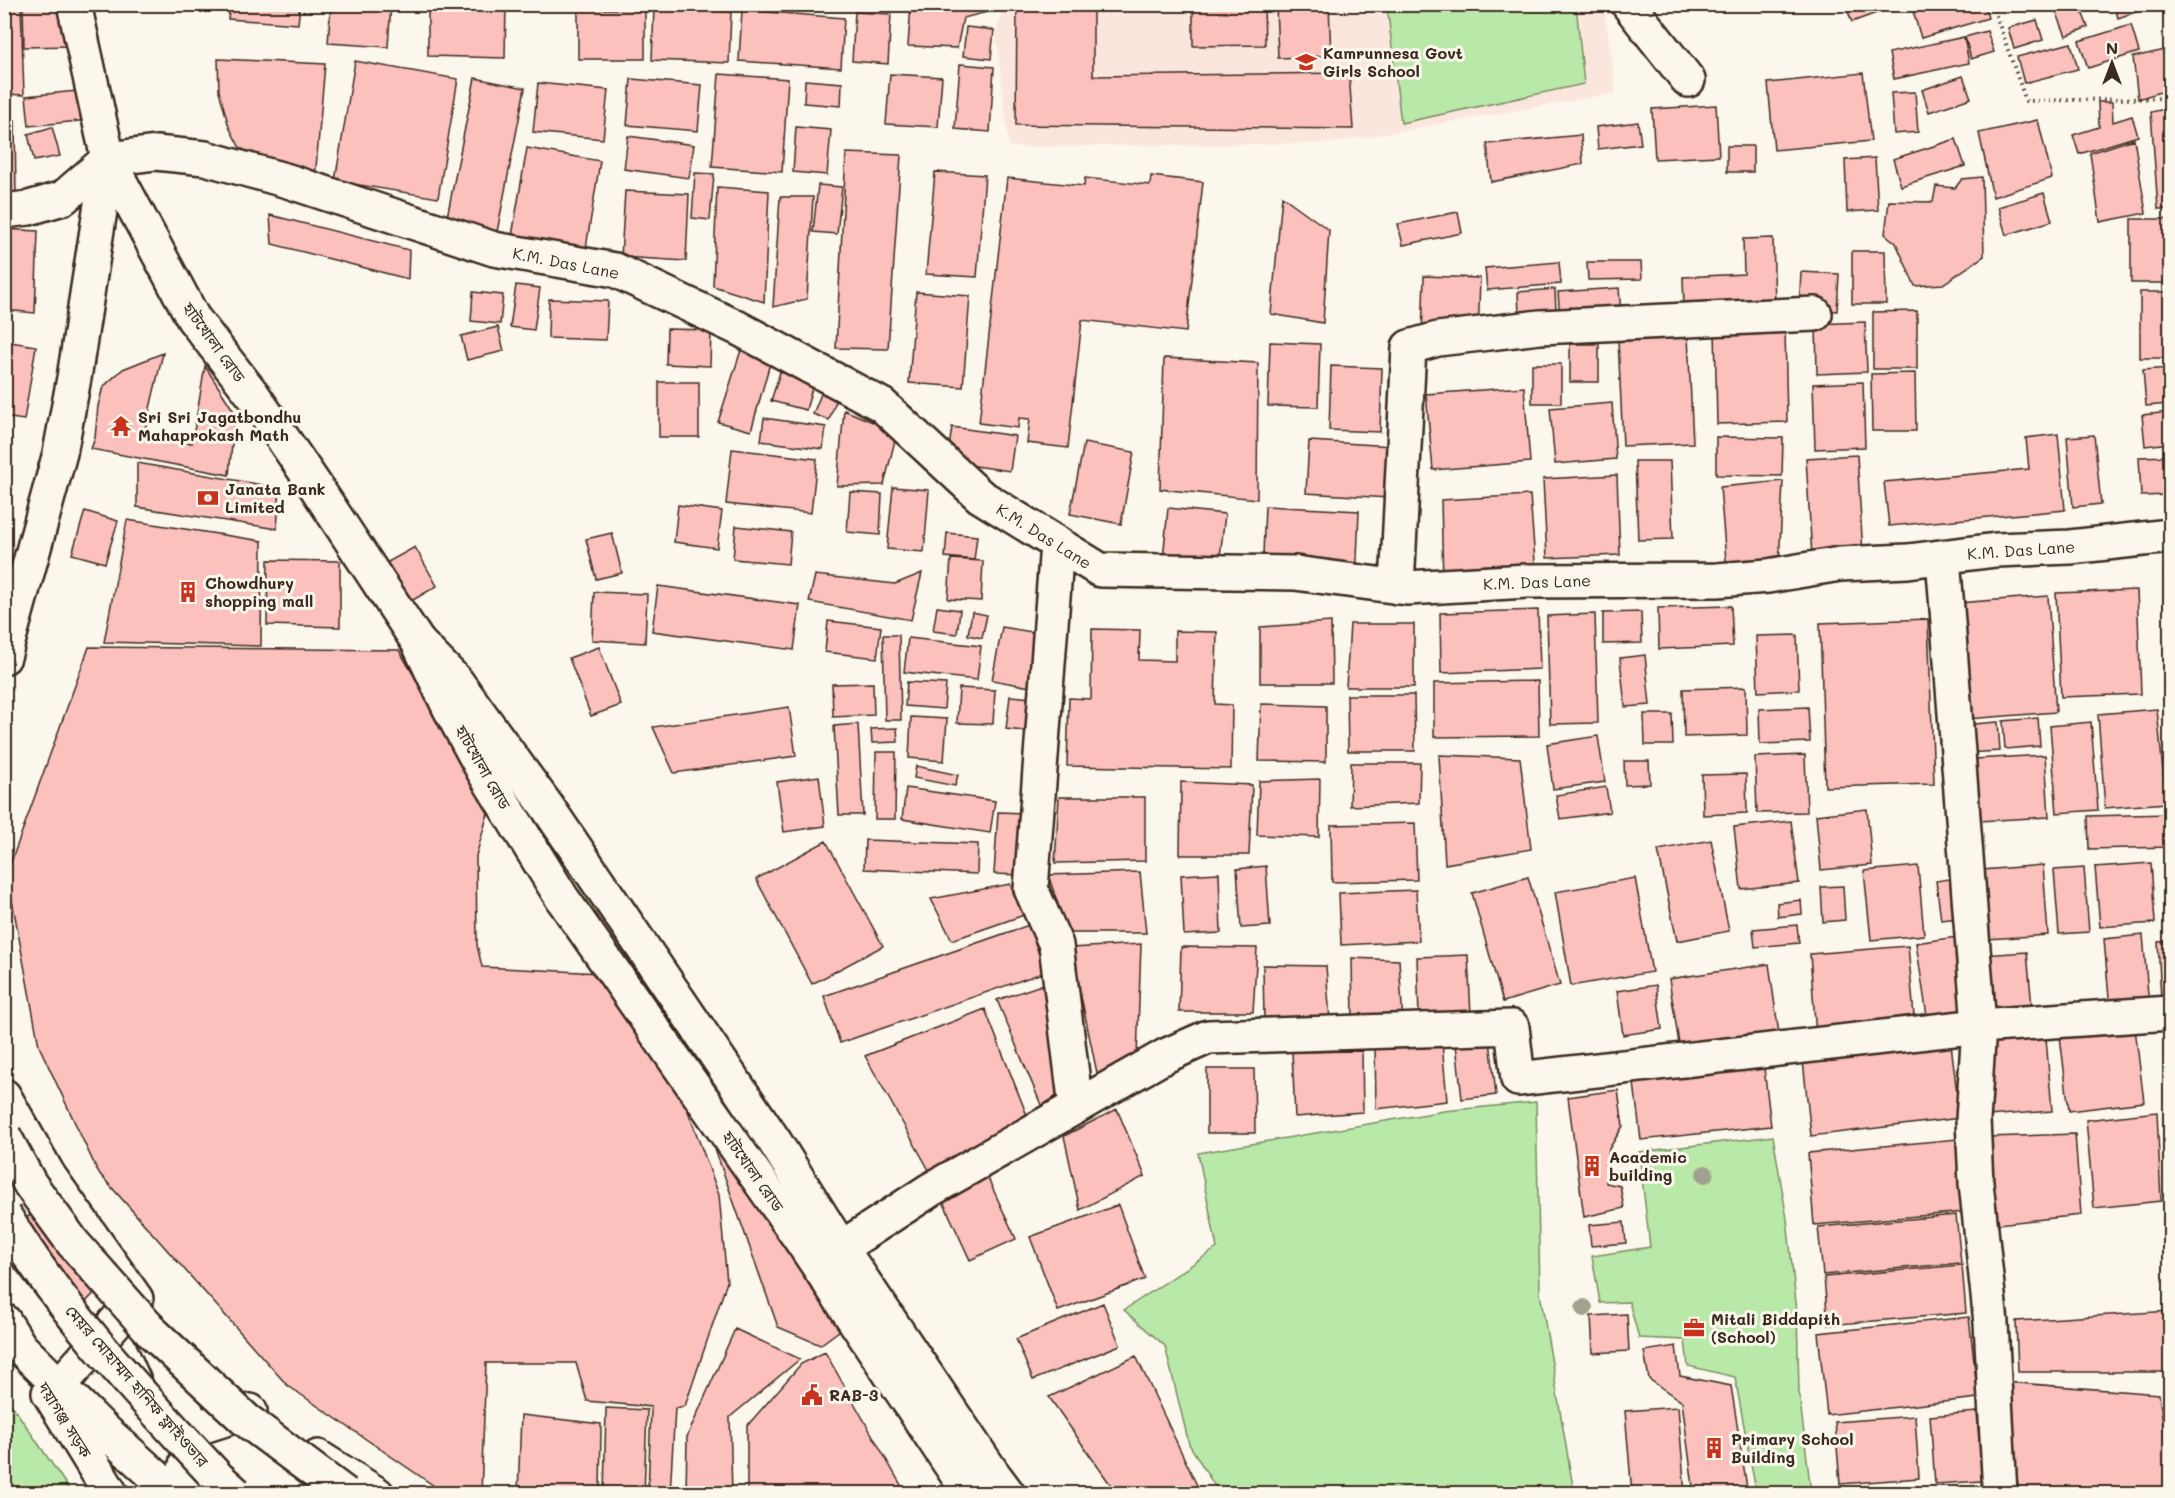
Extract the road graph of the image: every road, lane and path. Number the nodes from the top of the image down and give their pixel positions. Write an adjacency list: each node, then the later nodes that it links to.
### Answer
1 (74, 4): 6 (main road, হাটখোলা রোড)
2 (1628, 4): 4 (main road)
3 (1992, 4): 5 (path)
4 (1688, 80)
5 (2170, 98)
6 (108, 159): 7 (main road); 10 (main road, K.M. Das Lane); 13 (main road, হাটখোলা রোড); 14 (main road)
7 (4, 211)
8 (1815, 314): 12 (main road)
9 (2170, 536): 11 (main road, K.M. Das Lane)
10 (1057, 544): 12 (main road, K.M. Das Lane); 18 (main road)
11 (1943, 557): 12 (main road, K.M. Das Lane); 16 (main road)
12 (1397, 587)
13 (418, 642): 21 (main road); 33 (main road, হাটখোলা রোড)
14 (4, 657)
15 (2170, 1013): 16 (main road)
16 (1979, 1026): 18 (main road); 35 (main road)
17 (4, 1096): 22 (main road)
18 (1076, 1107): 21 (main road)
19 (4, 1136): 31 (main road, bridge)
20 (4, 1215): 30 (main road, মেয়র মোহাম্মদ হানিফ ফ্লাইওভার, bridge)
21 (841, 1248): 34 (main road)
22 (136, 1299): 24 (main road); 25 (main road); 26 (main road)
23 (12, 1334): 24 (main road); 27 (main road, দয়াগঞ্জ সড়ক)
24 (59, 1386): 28 (main road)
25 (250, 1412): 26 (main road); 32 (main road)
26 (194, 1429): 29 (main road)
27 (111, 1494)
28 (175, 1494)
29 (192, 1494)
30 (236, 1494)
31 (345, 1494)
32 (377, 1494)
33 (970, 1494)
34 (1008, 1494)
35 (2000, 1494)

